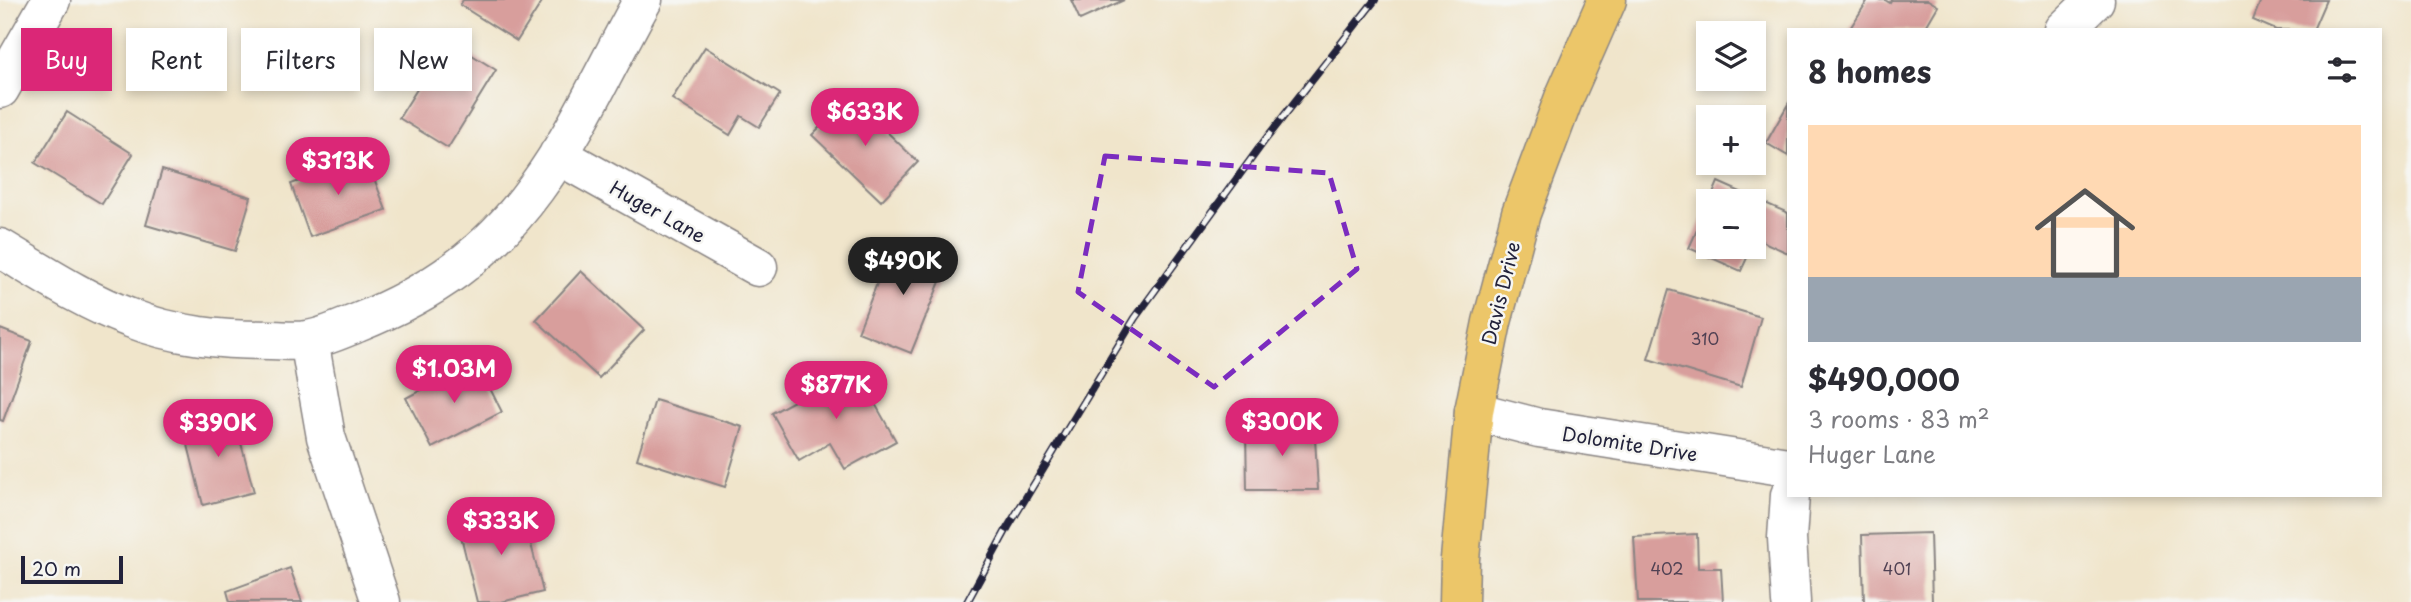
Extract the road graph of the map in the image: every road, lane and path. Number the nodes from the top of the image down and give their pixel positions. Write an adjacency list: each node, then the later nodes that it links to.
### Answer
1 (51, 0): 6 (street)
2 (643, 0): 7 (street)
3 (1607, 0): 11 (main road, Davis Drive)
4 (2095, 0): 5 (street)
5 (2066, 28)
6 (0, 89)
7 (558, 155): 9 (street, Huger Lane); 10 (street)
8 (0, 248): 10 (street)
9 (758, 267)
10 (309, 340): 14 (street)
11 (1474, 411): 12 (street, Dolomite Drive); 15 (main road, Davis Drive)
12 (1787, 467)
13 (1790, 497): 16 (street)
14 (381, 602)
15 (1458, 602)
16 (1791, 602)

